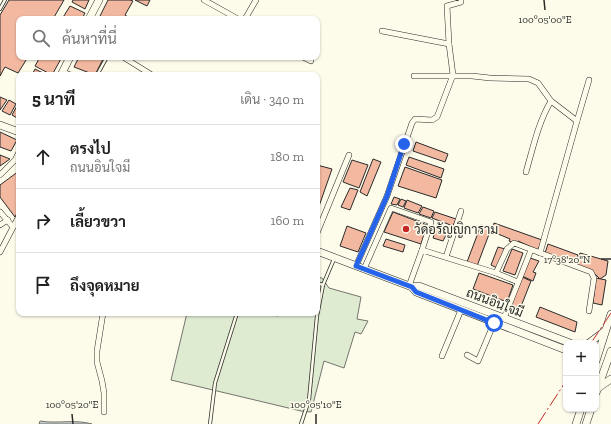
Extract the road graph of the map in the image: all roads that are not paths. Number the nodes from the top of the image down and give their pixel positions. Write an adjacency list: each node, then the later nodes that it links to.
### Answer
1 (5, 0): 6 (lane)
2 (99, 0): 7 (main road)
3 (204, 0): 8 (street)
4 (256, 0): 9 (street)
5 (461, 0): 11 (street)
6 (0, 9)
7 (91, 16)
8 (233, 16)
9 (247, 16)
10 (382, 31): 11 (street)
11 (449, 44): 20 (street)
12 (68, 60): 17 (main road)
13 (104, 60): 18 (lane)
14 (127, 60): 19 (street)
15 (308, 60): 16 (street)
16 (311, 62)
17 (62, 72)
18 (98, 72)
19 (147, 72)
20 (453, 75): 21 (street); 23 (street); 45 (street)
21 (414, 76)
22 (589, 80): 24 (street)
23 (551, 101): 24 (street); 29 (street)
24 (576, 121): 42 (street)
25 (0, 125): 26 (main road)
26 (16, 131)
27 (349, 155): 36 (street)
28 (16, 157): 30 (street)
29 (526, 172)
30 (0, 175)
31 (461, 211): 44 (street)
32 (0, 212): 33 (street)
33 (8, 220): 35 (street); 37 (street)
34 (16, 222): 37 (street)
35 (0, 225)
36 (320, 226)
37 (13, 227): 40 (street)
38 (422, 250): 44 (street); 46 (street); 51 (street)
39 (531, 250): 42 (street); 47 (street); 48 (street)
40 (0, 252)
41 (320, 252): 43 (main road, ถนนอินใจมี)
42 (540, 253): 54 (street)
43 (334, 257): 45 (main road, ถนนอินใจมี); 50 (lane)
44 (446, 257): 47 (street)
45 (356, 266): 46 (main road, ถนนอินใจมี)
46 (364, 269): 51 (main road, ถนนอินใจมี)
47 (496, 273): 48 (street)
48 (518, 282): 59 (street)
49 (320, 284): 50 (lane)
50 (323, 285): 52 (lane)
51 (411, 286): 53 (main road, ถนนอินใจมี); 59 (main road, ถนนอินใจมี)
52 (320, 300)
53 (461, 310): 60 (main road, ถนนอินใจมี); 67 (street)
54 (589, 311)
55 (611, 314): 61 (main road)
56 (103, 316): 73 (street)
57 (236, 316): 76 (lane)
58 (317, 316): 77 (lane)
59 (504, 318): 62 (main road, ถนนอินใจมี)
60 (494, 323): 64 (main road, ถนนอินใจมี); 66 (street)
61 (606, 330): 63 (main road); 65 (main road)
62 (563, 340)
63 (593, 340)
64 (563, 349)
65 (599, 351)
66 (467, 355)
67 (442, 356)
68 (599, 357): 69 (main road)
69 (610, 360): 71 (main road)
70 (611, 379): 72 (main road)
71 (599, 386)
72 (599, 389)
73 (104, 412)
74 (580, 412): 78 (main road)
75 (590, 412): 79 (main road)
76 (210, 424)
77 (301, 424)
78 (576, 424)
79 (586, 424)

